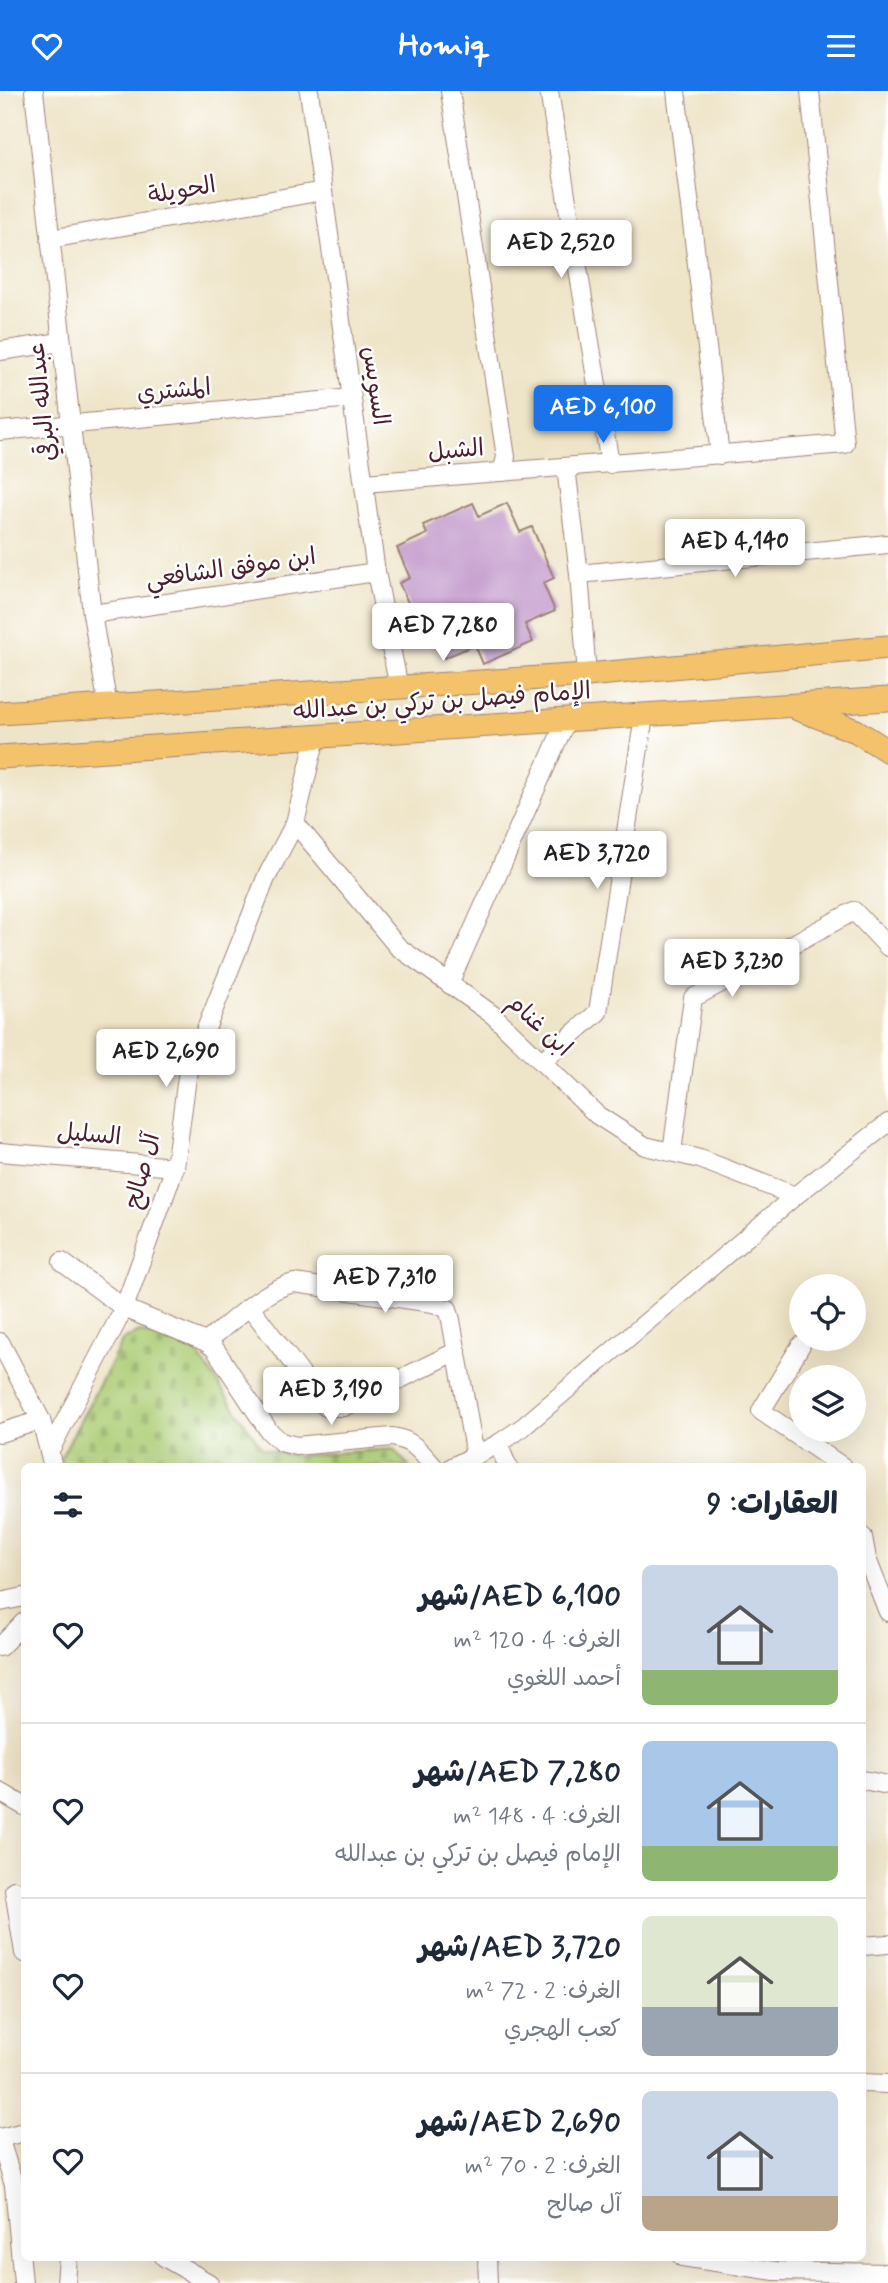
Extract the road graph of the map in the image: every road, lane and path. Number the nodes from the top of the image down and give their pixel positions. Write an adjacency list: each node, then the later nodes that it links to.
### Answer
1 (34, 91): 8 (street, عبدالله البرقي)
2 (309, 91): 7 (street, السويس)
3 (450, 91): 17 (street)
4 (550, 91): 15 (street)
5 (676, 91): 14 (street)
6 (810, 91): 14 (street, الشبل)
7 (323, 191): 8 (street, الحويلة); 11 (street, السويس)
8 (50, 239): 9 (street, عبدالله البرقي)
9 (61, 342): 10 (street); 12 (street, عبدالله البرقي)
10 (0, 351)
11 (352, 398): 12 (street, المشتري); 18 (street, السويس)
12 (71, 425): 13 (street, المشتري); 22 (street, عبدالله البرقي)
13 (0, 431)
14 (720, 455): 15 (street, الشبل)
15 (610, 464): 16 (street, الشبل)
16 (566, 467): 17 (street, الشبل); 21 (street)
17 (502, 472): 18 (street, الشبل)
18 (364, 484): 20 (street, السويس)
19 (888, 544): 21 (street)
20 (376, 572): 22 (street, ابن موفق الشافعي); 25 (street, السويس)
21 (579, 574): 24 (street)
22 (92, 614): 28 (street, عبدالله البرقي)
23 (888, 647): 24 (main road, الإمام فيصل بن تركي بن عبدالله)
24 (587, 675): 25 (main road, الإمام فيصل بن تركي بن عبدالله)
25 (399, 688): 28 (main road, الإمام فيصل بن تركي بن عبدالله)
26 (888, 699): 27 (main road, الإمام فيصل بن تركي بن عبدالله)
27 (792, 706): 30 (main road, الإمام فيصل بن تركي بن عبدالله); 33 (main road)
28 (108, 707): 29 (main road, الإمام فيصل بن تركي بن عبدالله)
29 (0, 713)
30 (644, 716): 31 (main road, الإمام فيصل بن تركي بن عبدالله); 38 (street)
31 (566, 721): 32 (main road, الإمام فيصل بن تركي بن عبدالله); 37 (street)
32 (316, 737): 34 (main road, الإمام فيصل بن تركي بن عبدالله); 35 (street, آل صالح)
33 (888, 751)
34 (0, 757)
35 (295, 823): 37 (street, ابن غنام); 42 (street, آل صالح)
36 (888, 947): 41 (street)
37 (449, 984): 38 (street, ابن غنام)
38 (541, 1062): 41 (street, ابن غنام)
39 (888, 1123): 43 (street)
40 (0, 1152): 42 (street, السليل)
41 (672, 1152): 43 (street, ابن غنام)
42 (175, 1167): 45 (street, آل صالح)
43 (795, 1196): 53 (street)
44 (62, 1262): 45 (street)
45 (124, 1308): 48 (street); 55 (street, آل صالح)
46 (251, 1308): 48 (street); 49 (street); 49 (street)
47 (0, 1342): 51 (street)
48 (206, 1342): 56 (street)
49 (457, 1351): 54 (street)
50 (797, 1351): 59 (street)
51 (41, 1420): 52 (street); 55 (street)
52 (0, 1433)
53 (498, 1444): 54 (street); 58 (street)
54 (475, 1455): 57 (street)
55 (51, 1459)
56 (431, 1463)
57 (460, 1463)
58 (506, 1463)
59 (837, 1463)
60 (866, 1554): 61 (street)
61 (871, 1595): 64 (street)
62 (21, 1598): 63 (street)
63 (0, 1602)
64 (888, 1612)
65 (21, 1625): 66 (street)
66 (0, 1647)
67 (866, 1781): 68 (street)
68 (888, 1785)
69 (0, 1792): 70 (street)
70 (21, 1804)
71 (21, 1893): 72 (street)
72 (21, 1933)
73 (888, 1944): 74 (street)
74 (866, 1946)
75 (866, 2083): 76 (street)
76 (888, 2084)
77 (21, 2132): 78 (street)
78 (0, 2139): 79 (street)
79 (21, 2258)
80 (21, 2261): 88 (street)
81 (68, 2261): 89 (street)
82 (487, 2261): 87 (street)
83 (702, 2261): 86 (street)
84 (173, 2269): 90 (street)
85 (888, 2273): 86 (street)
86 (781, 2277)
87 (490, 2282)
88 (23, 2283)
89 (66, 2283)
90 (209, 2283)

